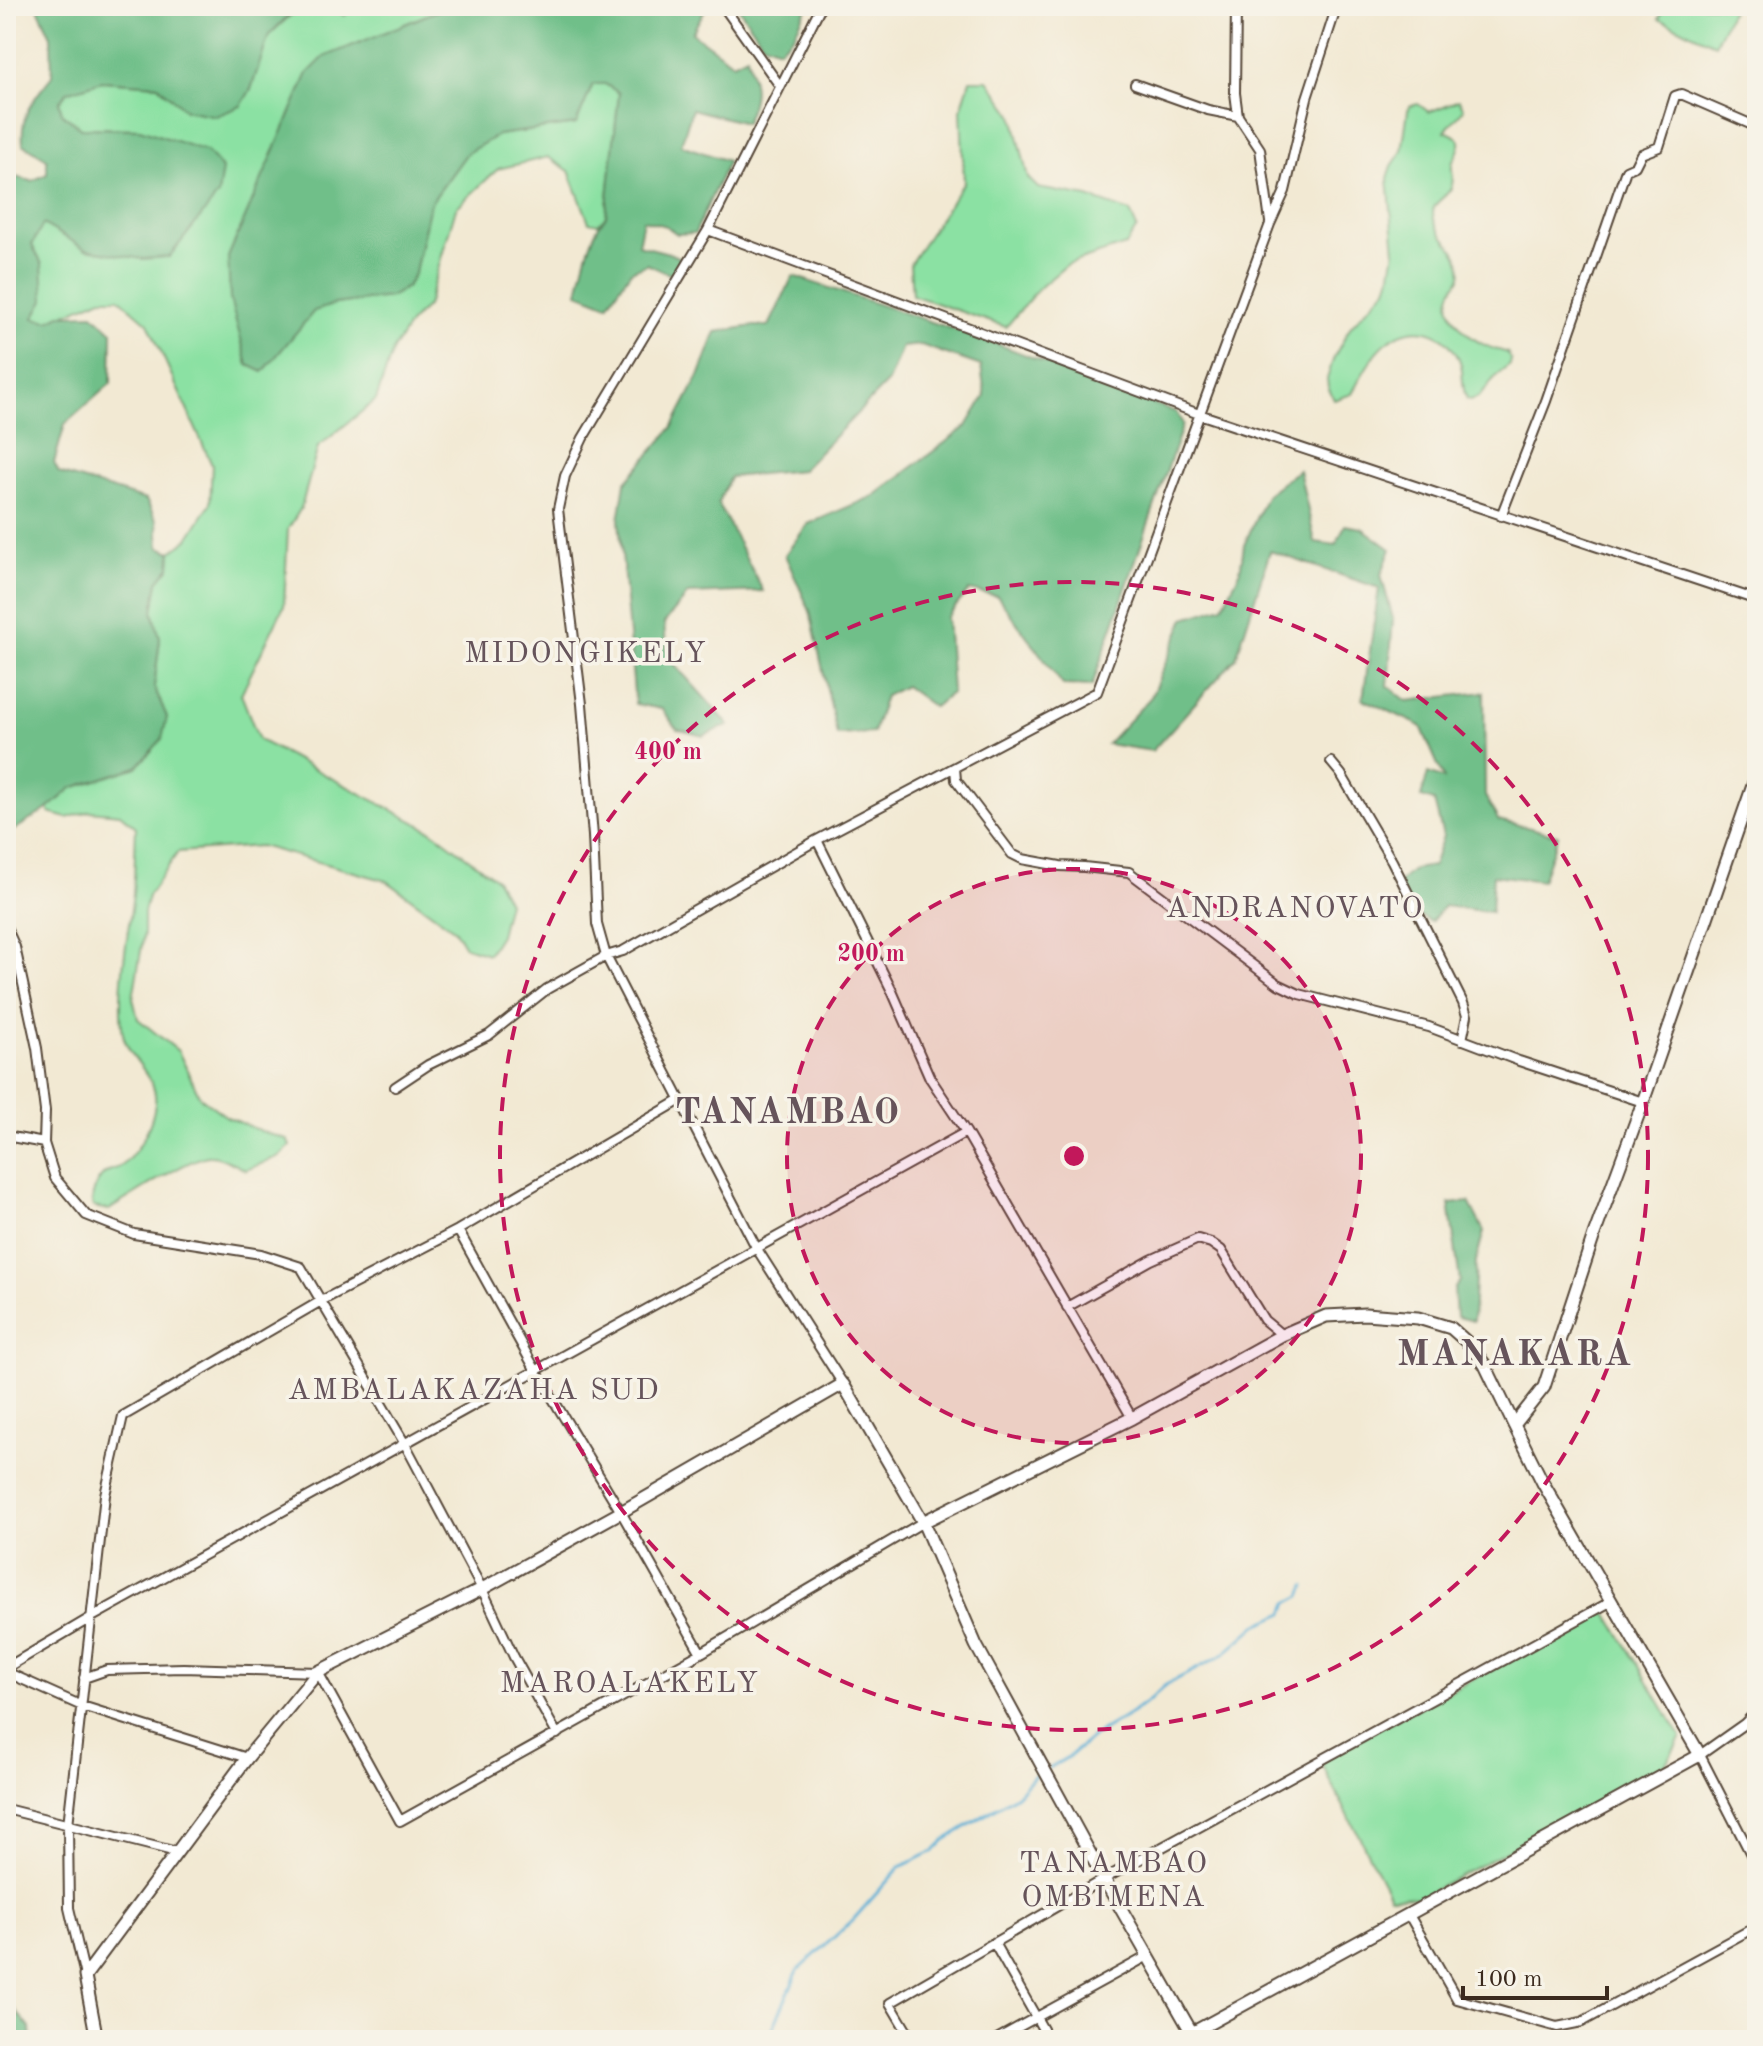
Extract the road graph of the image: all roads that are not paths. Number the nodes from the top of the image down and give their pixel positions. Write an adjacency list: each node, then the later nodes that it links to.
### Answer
1 (723, 6): 6 (street)
2 (821, 6): 6 (street)
3 (1236, 6): 7 (street)
4 (1337, 6): 9 (street)
5 (1135, 84): 7 (street)
6 (780, 86): 10 (street)
7 (1238, 116): 9 (street)
8 (1757, 127): 12 (street)
9 (1270, 224): 11 (street)
10 (708, 230): 11 (street); 19 (street)
11 (1199, 414): 12 (street); 15 (street)
12 (1501, 516): 13 (street)
13 (1757, 600)
14 (1331, 762): 20 (street)
15 (955, 768): 17 (street); 20 (street)
16 (1757, 774): 23 (street)
17 (817, 840): 19 (street); 24 (street)
18 (6, 927): 26 (street)
19 (606, 956): 21 (street); 22 (street)
20 (1462, 1040): 23 (street)
21 (395, 1087)
22 (679, 1101): 27 (street); 28 (street)
23 (1643, 1102): 35 (street)
24 (966, 1132): 28 (street); 30 (street)
25 (6, 1136): 26 (street)
26 (44, 1143): 29 (street)
27 (458, 1230): 29 (street); 32 (street)
28 (757, 1249): 32 (street); 33 (street)
29 (321, 1301): 36 (street); 41 (street)
30 (1067, 1307): 31 (street); 34 (street)
31 (1282, 1335): 34 (street); 35 (street)
32 (535, 1369): 36 (street); 37 (street)
33 (843, 1384): 37 (street); 38 (street)
34 (1132, 1418): 38 (street)
35 (1514, 1425): 40 (street)
36 (405, 1444): 39 (street); 41 (street)
37 (621, 1512): 39 (street); 42 (street)
38 (923, 1522): 42 (street); 55 (street)
39 (482, 1589): 44 (street); 48 (street)
40 (1612, 1601): 49 (street); 55 (street)
41 (92, 1617): 43 (street); 45 (street)
42 (701, 1653): 48 (street)
43 (6, 1670): 46 (street)
44 (318, 1672): 45 (street); 48 (street); 50 (street)
45 (84, 1678): 46 (street)
46 (82, 1706): 50 (street); 52 (street)
47 (1757, 1711): 49 (street)
48 (557, 1734)
49 (1700, 1755): 54 (street); 56 (street)
50 (247, 1758): 53 (street)
51 (6, 1809): 52 (street)
52 (68, 1825): 53 (street); 60 (street)
53 (177, 1852): 60 (street)
54 (1757, 1866)
55 (1104, 1879): 58 (street); 59 (street)
56 (1409, 1915): 57 (street); 62 (street)
57 (1757, 1926)
58 (994, 1943): 61 (street); 64 (street)
59 (1148, 1956): 61 (street); 62 (street)
60 (85, 1976): 63 (street)
61 (1036, 2017): 65 (street); 66 (street)
62 (1192, 2033): 67 (street)
63 (97, 2040)
64 (912, 2040)
65 (995, 2040)
66 (1049, 2040)
67 (1179, 2040)

